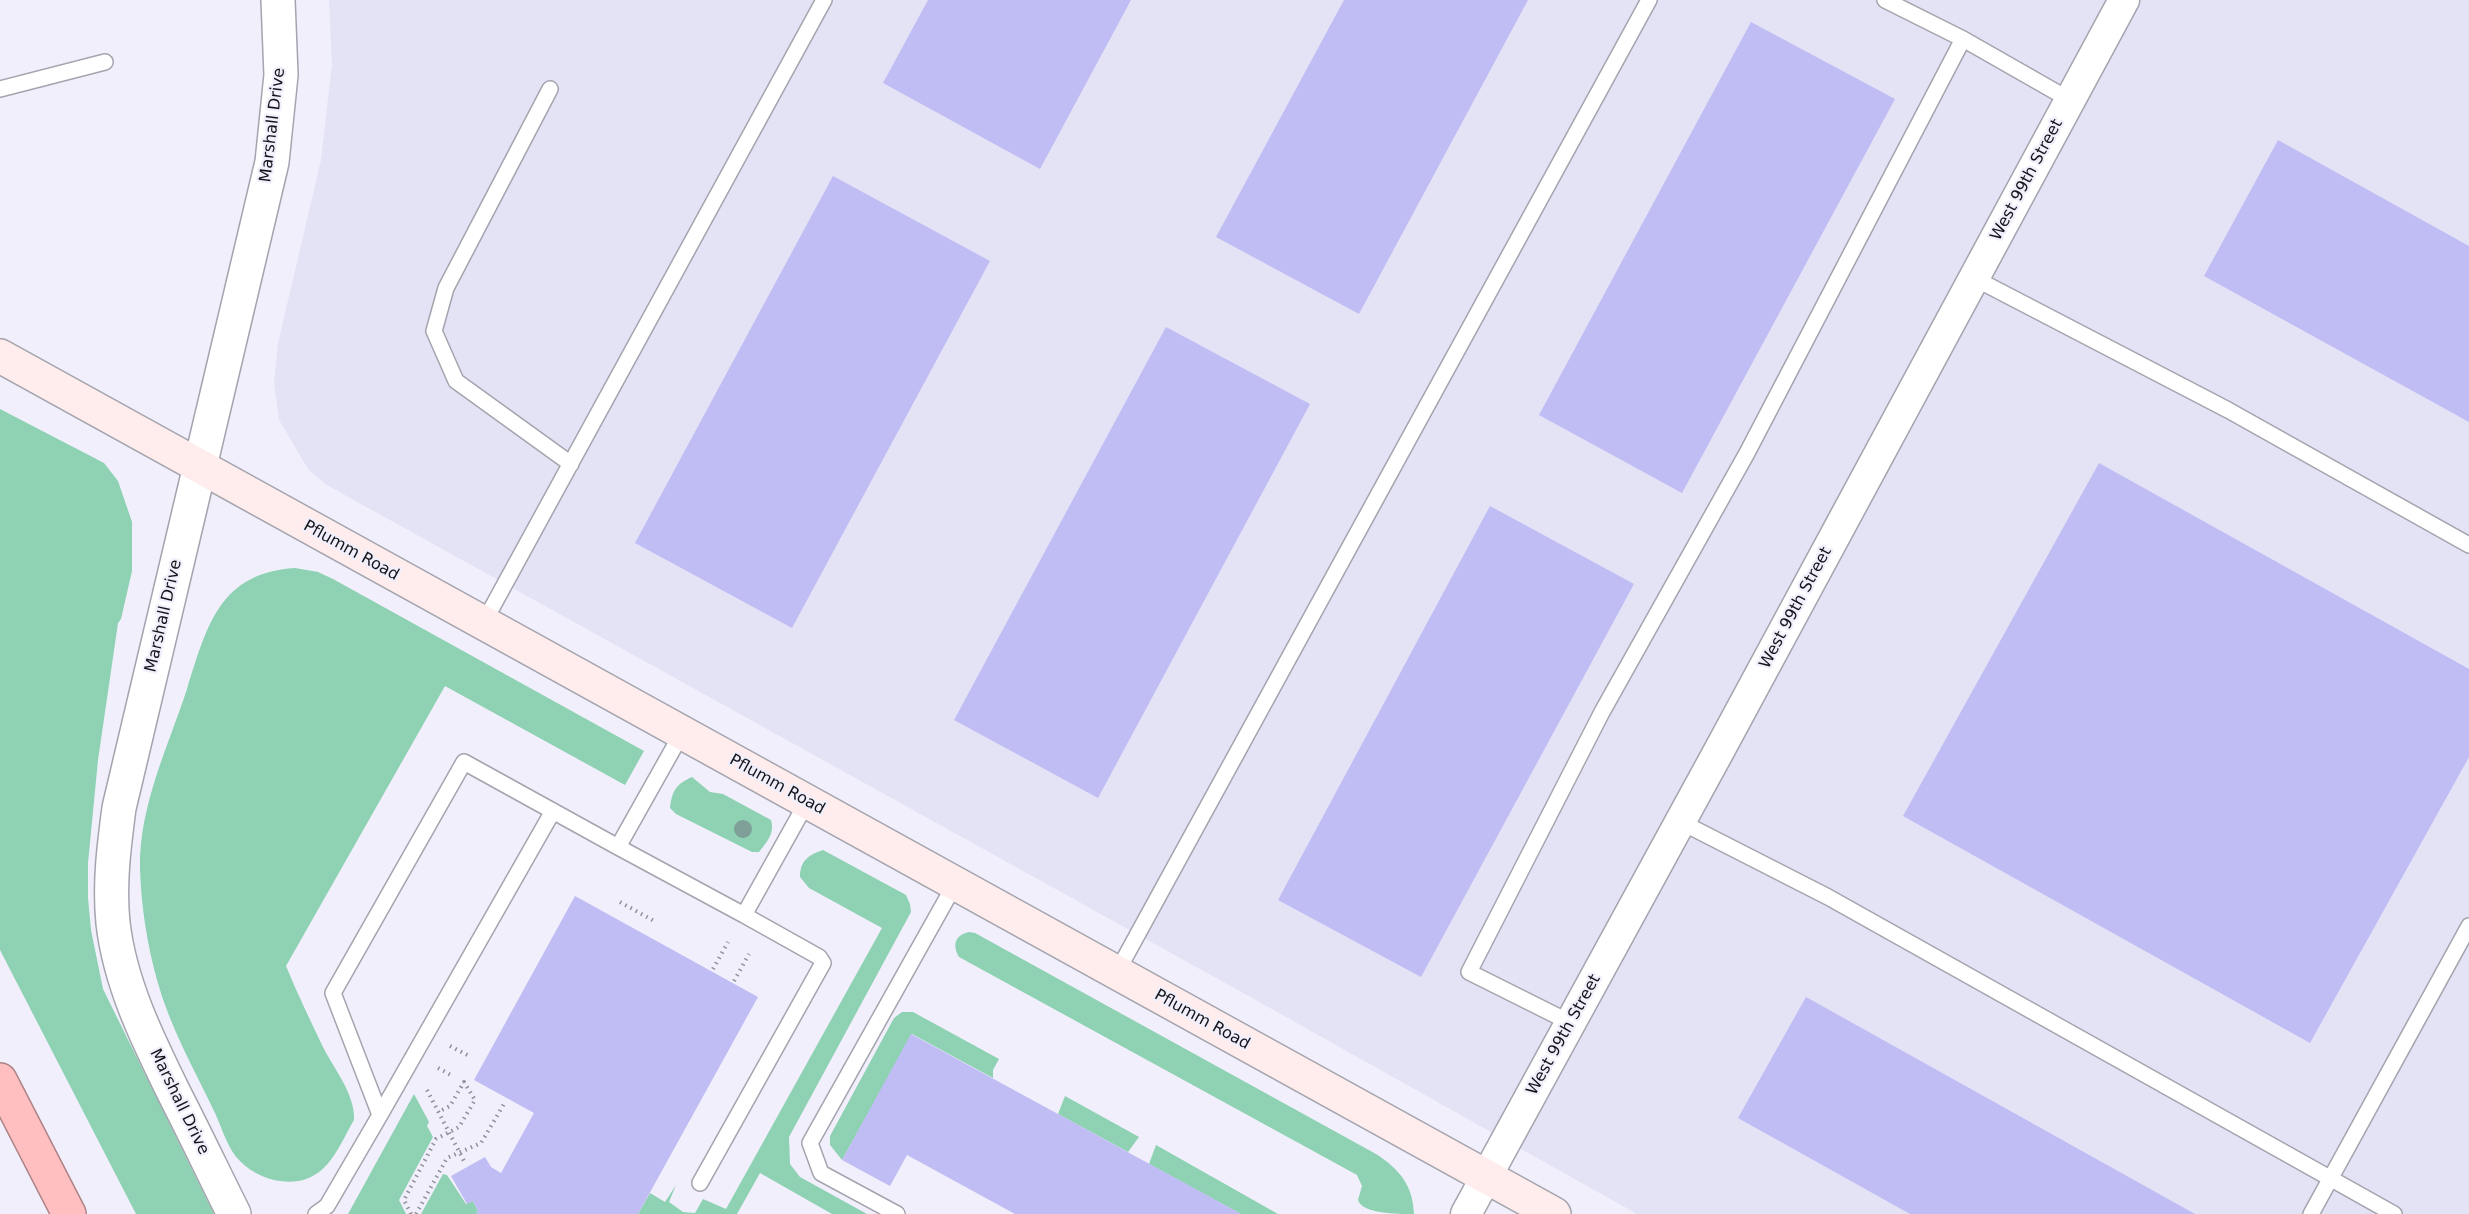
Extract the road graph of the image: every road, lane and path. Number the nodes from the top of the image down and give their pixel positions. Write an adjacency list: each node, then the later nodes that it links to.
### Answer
1 (278, 0): 14 (street, Marshall Drive)
2 (824, 0): 13 (lane)
3 (1649, 0): 30 (lane)
4 (1885, 0): 6 (lane)
5 (2124, 0): 10 (street, West 99th Street)
6 (1963, 39): 10 (lane); 32 (lane)
7 (105, 62): 9 (lane)
8 (550, 88): 13 (lane)
9 (0, 89)
10 (2070, 100): 11 (street, West 99th Street)
11 (1974, 278): 15 (lane); 20 (street, West 99th Street)
12 (0, 356): 14 (main road, Pflumm Road)
13 (571, 464): 16 (lane)
14 (199, 467): 16 (main road, Pflumm Road); 49 (street, Marshall Drive)
15 (2469, 545)
16 (483, 624): 17 (main road, Pflumm Road)
17 (682, 733): 18 (main road, Pflumm Road); 21 (lane)
18 (807, 802): 22 (main road, Pflumm Road); 24 (lane)
19 (553, 811): 21 (lane); 41 (lane); 41 (lane)
20 (1681, 822): 32 (street, West 99th Street); 46 (lane)
21 (618, 847): 24 (lane)
22 (955, 884): 30 (main road, Pflumm Road); 52 (lane)
23 (620, 902): 25 (path)
24 (744, 915): 47 (lane)
25 (654, 921)
26 (2469, 926): 46 (lane)
27 (728, 942): 29 (path)
28 (749, 954): 31 (path)
29 (713, 969)
30 (1117, 972): 45 (main road, Pflumm Road)
31 (734, 981)
32 (1570, 1023): 45 (street, West 99th Street)
33 (443, 1042): 34 (path)
34 (471, 1057)
35 (432, 1065): 36 (path)
36 (451, 1075)
37 (0, 1080): 48 (highway)
38 (422, 1080): 40 (path)
39 (504, 1104): 43 (path)
40 (438, 1112): 42 (path); 42 (path)
41 (380, 1115): 50 (lane)
42 (449, 1133): 43 (path); 51 (path)
43 (460, 1153): 44 (path); 51 (path)
44 (464, 1161)
45 (1487, 1177): 53 (street, West 99th Street); 54 (main road, Pflumm Road)
46 (2330, 1179): 55 (lane); 56 (lane)
47 (700, 1183)
48 (69, 1214)
49 (234, 1214)
50 (316, 1214)
51 (414, 1214)
52 (897, 1214)
53 (1466, 1214)
54 (1554, 1214)
55 (2311, 1214)
56 (2394, 1214)

